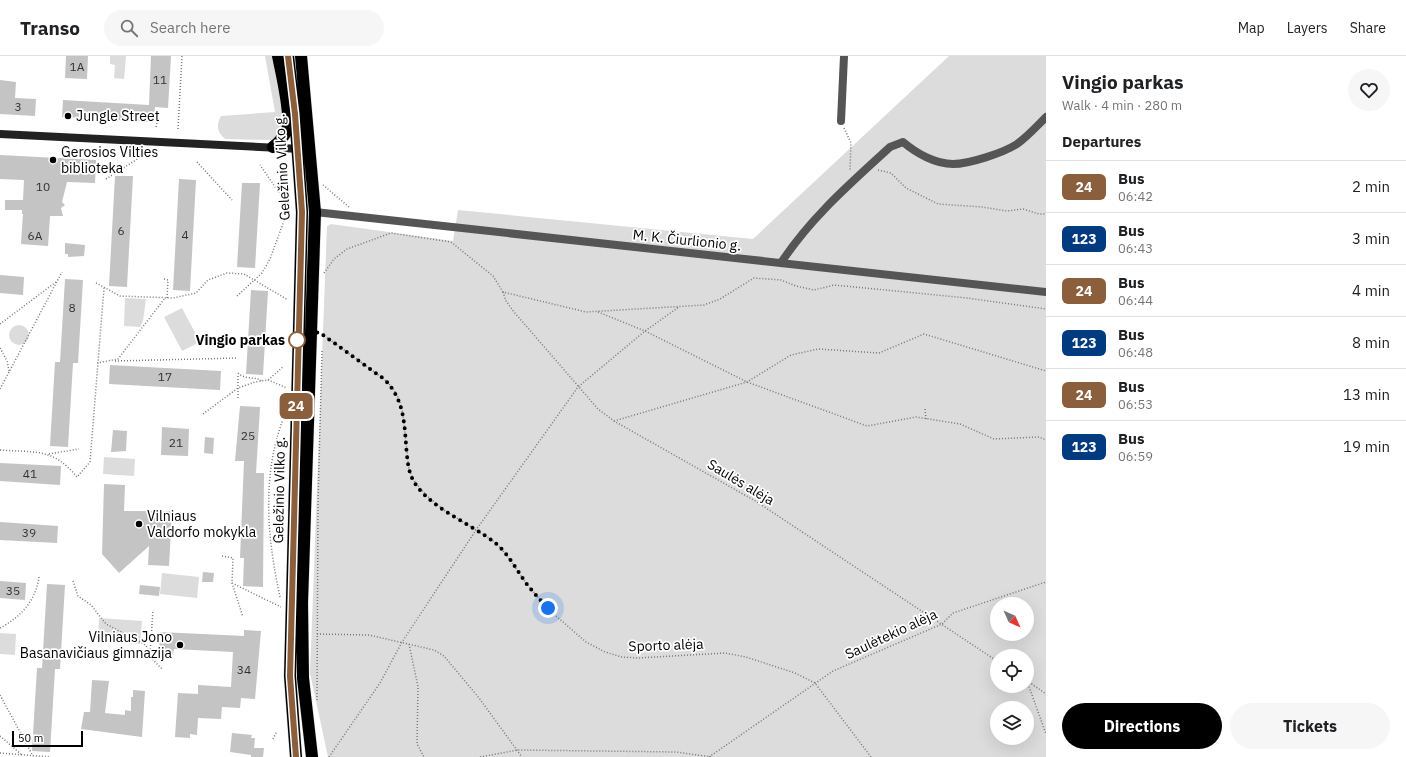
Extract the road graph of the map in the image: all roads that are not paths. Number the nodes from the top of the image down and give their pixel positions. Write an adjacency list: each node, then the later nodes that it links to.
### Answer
1 (285, 56): 7 (highway); 8 (highway, Geležinio Vilko g.)
2 (301, 56): 9 (highway, Geležinio Vilko g.)
3 (844, 56): 5 (street)
4 (1046, 117): 11 (street)
5 (841, 121)
6 (0, 134): 7 (main road)
7 (273, 147): 8 (main road)
8 (297, 149): 9 (main road); 13 (highway, Geležinio Vilko g.)
9 (311, 149): 10 (highway, Geležinio Vilko g.)
10 (320, 212): 11 (street, M. K. Čiurlionio g.); 14 (highway, Geležinio Vilko g.)
11 (781, 263): 12 (street, M. K. Čiurlionio g.)
12 (1046, 292)
13 (295, 754)
14 (312, 757)

